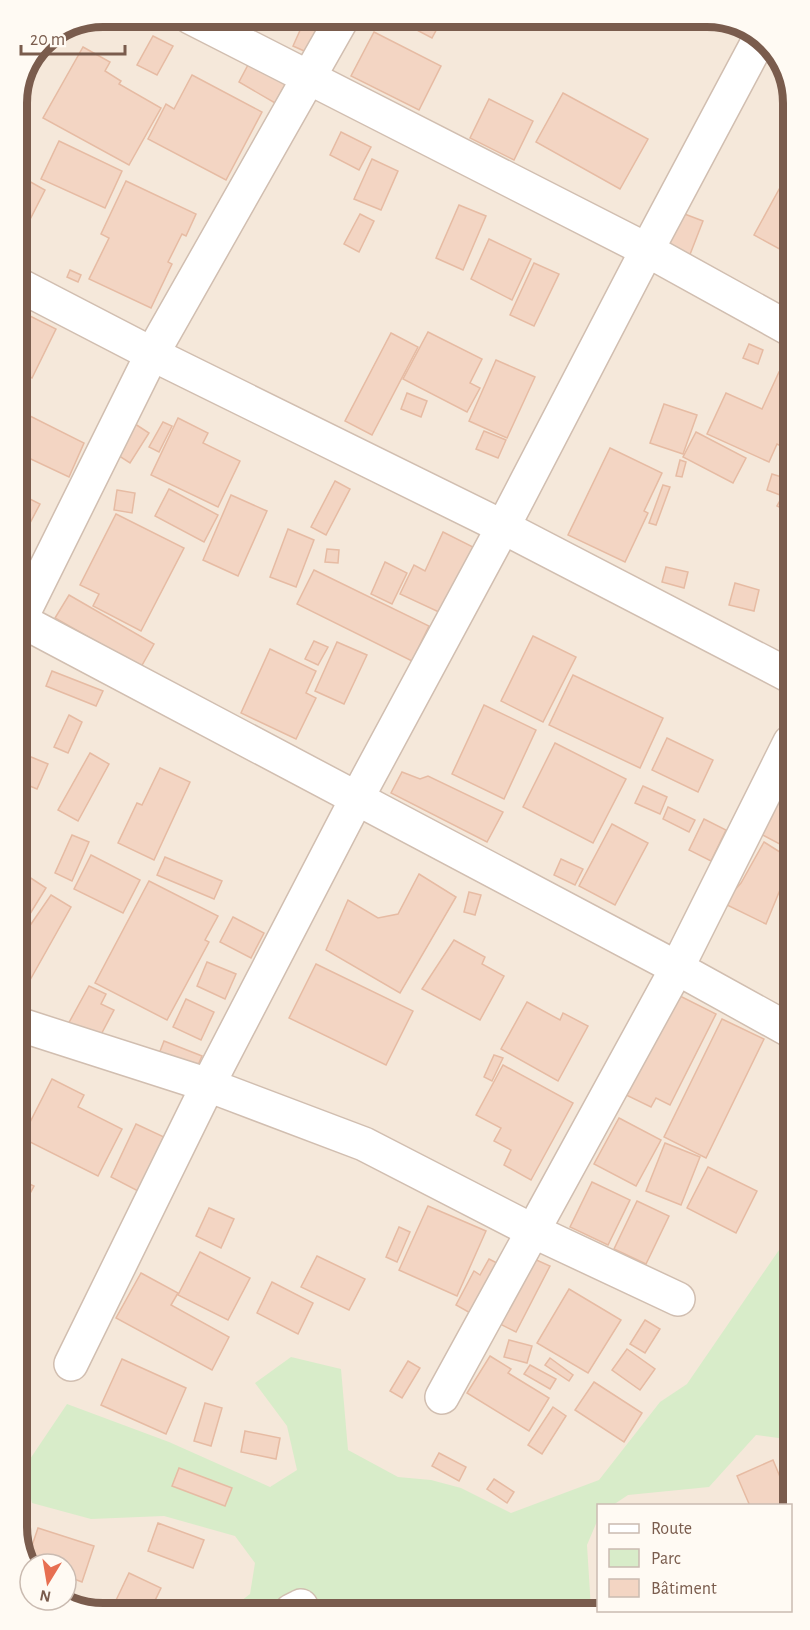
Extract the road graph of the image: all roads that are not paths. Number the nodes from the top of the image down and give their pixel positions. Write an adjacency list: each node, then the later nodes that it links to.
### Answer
1 (211, 27): 4 (street)
2 (338, 27): 4 (street)
3 (756, 45): 5 (street)
4 (308, 77): 5 (street); 8 (street)
5 (647, 250): 7 (street); 9 (street)
6 (27, 289): 8 (street)
7 (783, 325)
8 (152, 354): 9 (street); 10 (street)
9 (503, 527): 12 (street); 14 (street)
10 (27, 607)
11 (27, 625): 14 (street)
12 (783, 672)
13 (783, 756): 15 (street)
14 (357, 798): 15 (street); 18 (street)
15 (677, 968): 17 (street); 19 (street)
16 (27, 1027): 18 (street)
17 (783, 1027)
18 (208, 1084): 19 (street); 21 (street)
19 (533, 1231): 20 (street); 22 (street)
20 (678, 1299)
21 (71, 1364)
22 (442, 1397)

